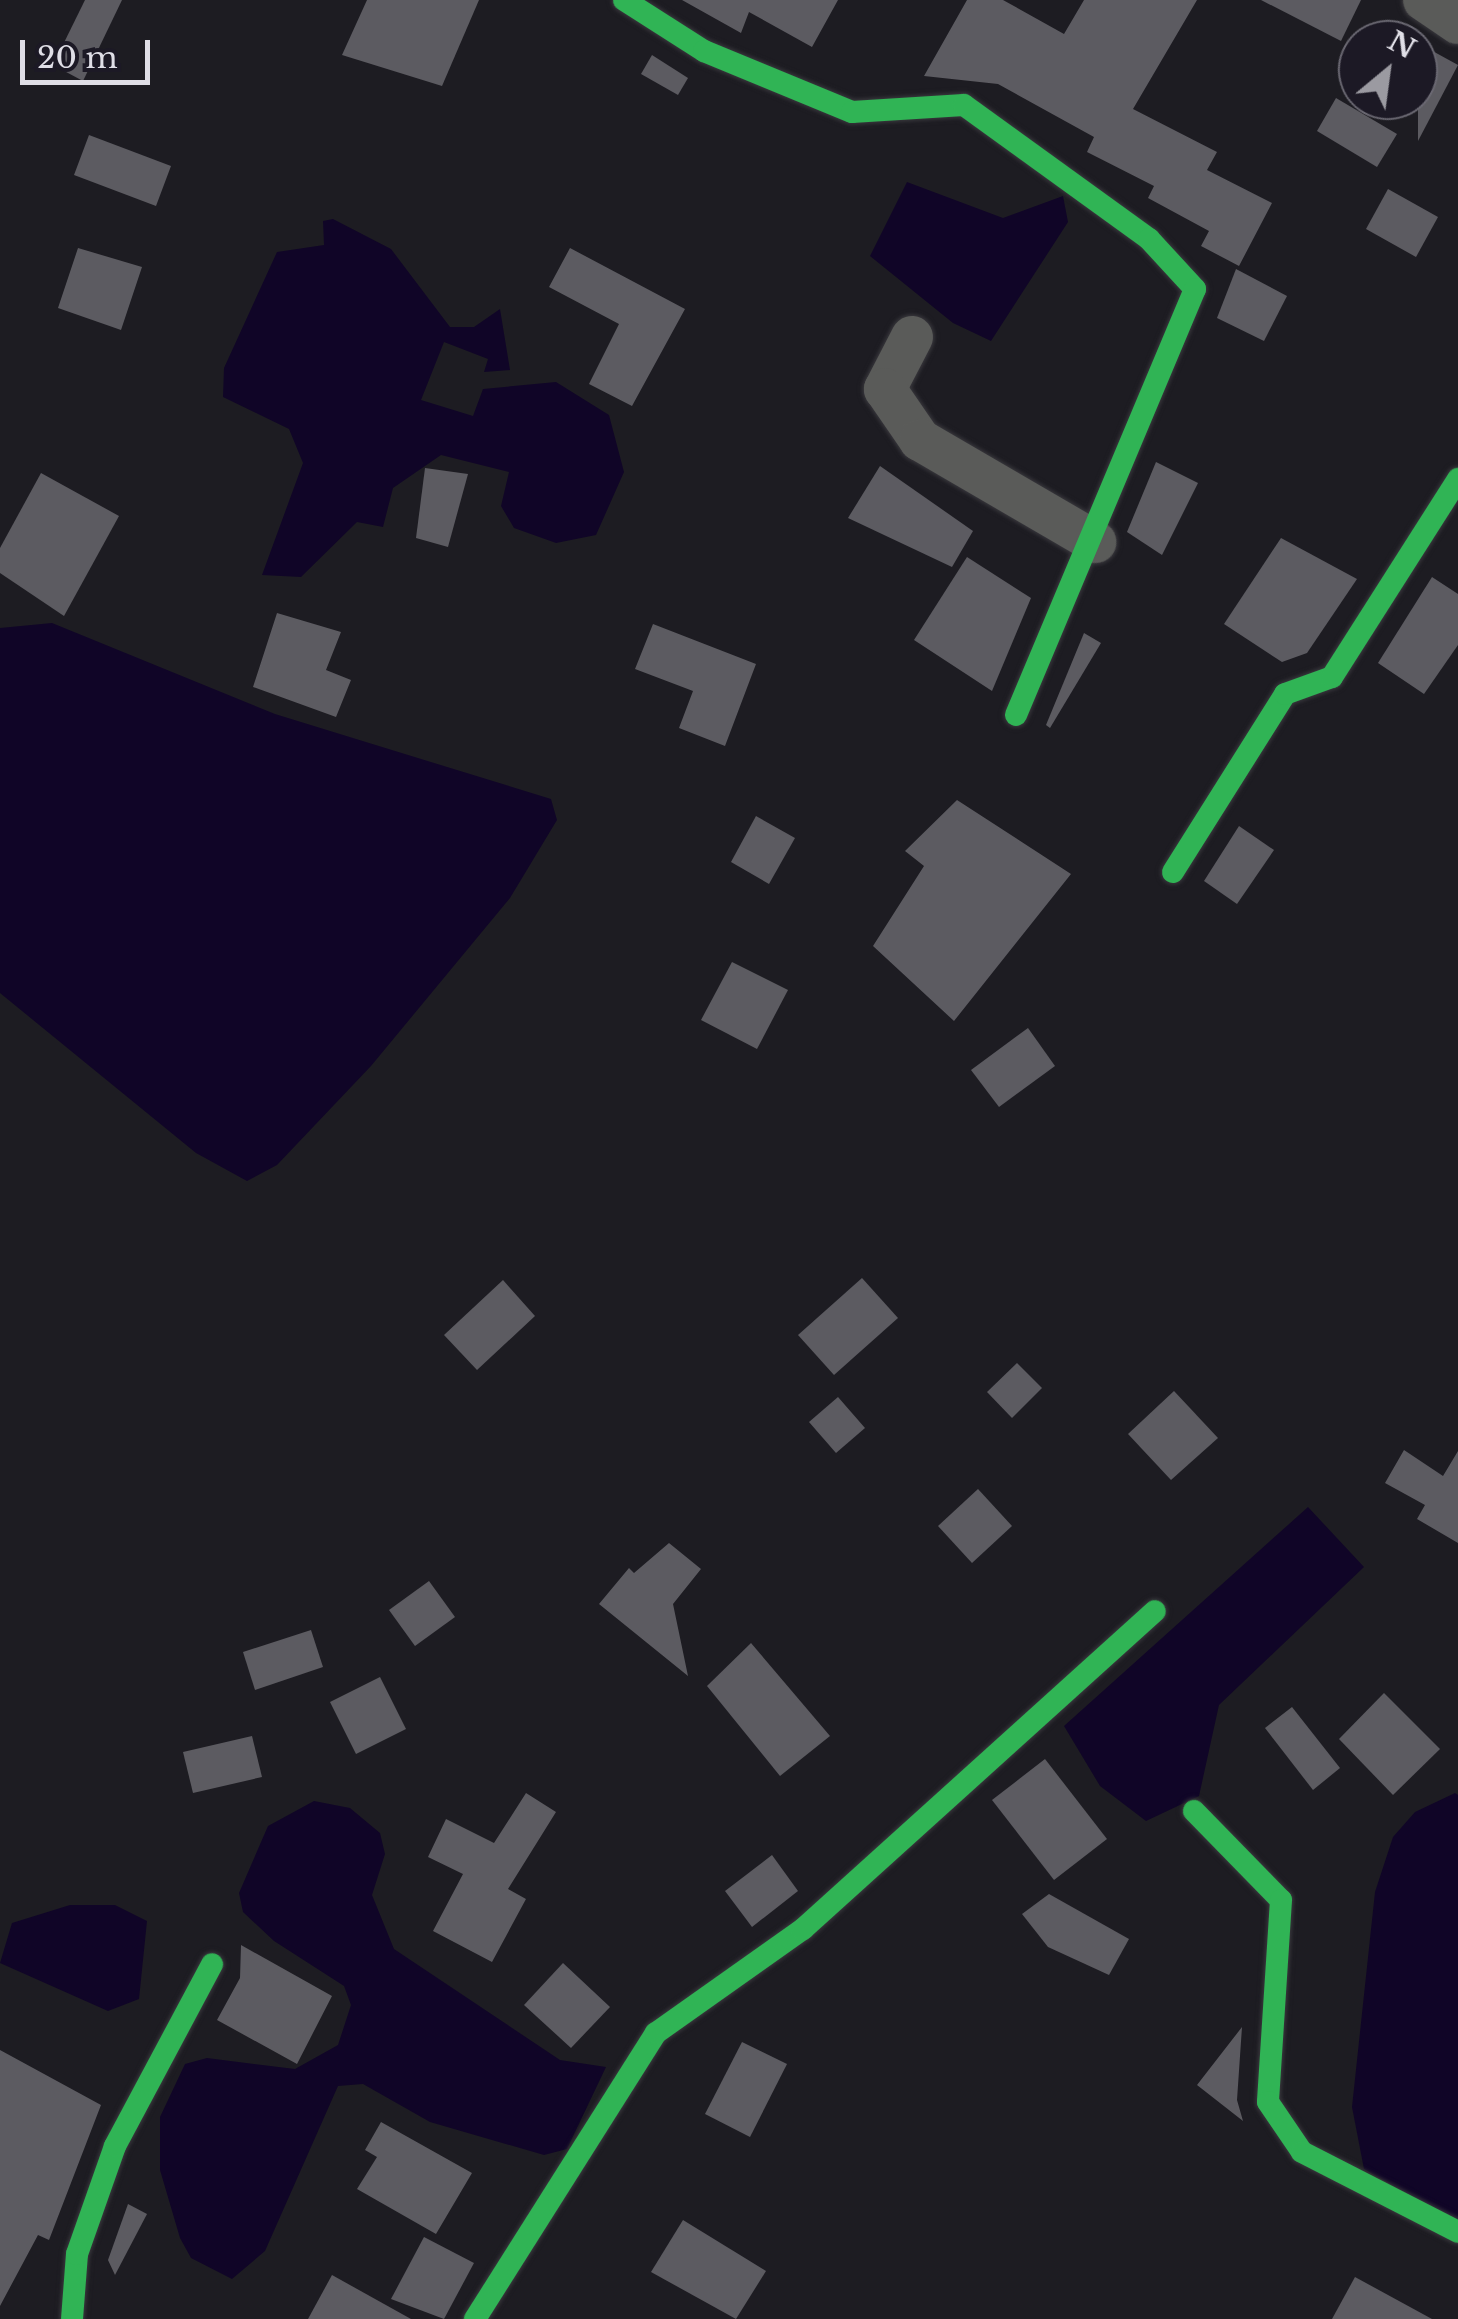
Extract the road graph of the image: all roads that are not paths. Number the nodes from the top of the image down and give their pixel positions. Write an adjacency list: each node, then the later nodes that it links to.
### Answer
1 (624, 0): 6 (street)
2 (1424, 0): 3 (street)
3 (1458, 22)
4 (912, 336): 6 (street)
5 (1458, 479): 8 (street)
6 (1095, 542): 7 (street)
7 (1016, 715)
8 (1174, 872)
9 (1155, 1611): 14 (street)
10 (1194, 1811): 12 (street)
11 (212, 1964): 13 (street)
12 (1458, 2232)
13 (72, 2319)
14 (476, 2319)

